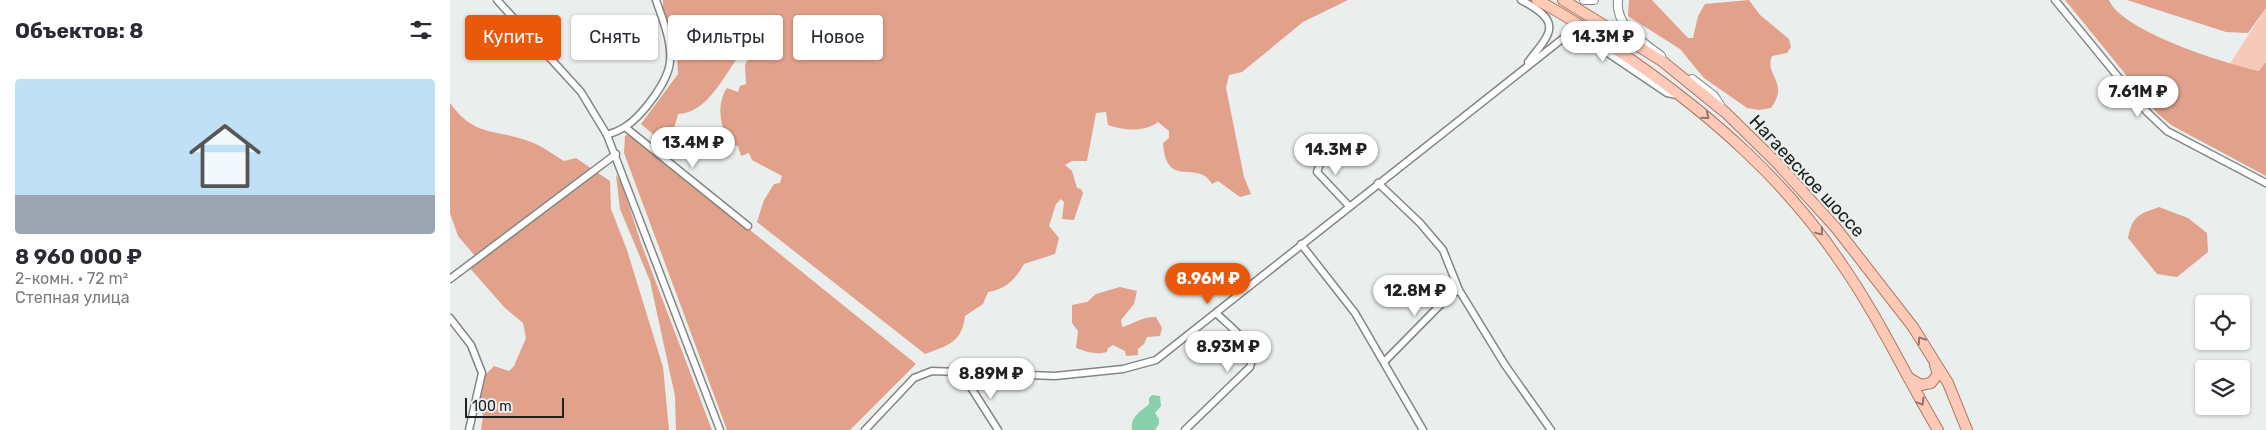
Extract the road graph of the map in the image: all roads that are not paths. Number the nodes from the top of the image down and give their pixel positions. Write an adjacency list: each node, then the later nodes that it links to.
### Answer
1 (497, 0): 14 (street)
2 (656, 0): 13 (street)
3 (1520, 0): 10 (street)
4 (1537, 0): 11 (main road, Нагаевское шоссе)
5 (1563, 0): 12 (main road, Нагаевское шоссе)
6 (1584, 0): 7 (street)
7 (1594, 0)
8 (1618, 0): 12 (street)
9 (2055, 0): 18 (street)
10 (1522, 69): 11 (street); 17 (street)
11 (1683, 96): 28 (main road, Нагаевское шоссе, one-way to 28)
12 (1726, 113): 26 (main road, Нагаевское шоссе, one-way to 12)
13 (625, 127): 14 (street); 20 (street)
14 (607, 135): 16 (street)
15 (1333, 146): 19 (street)
16 (616, 154): 22 (street); 31 (street)
17 (1378, 183): 19 (street); 23 (street)
18 (2266, 183)
19 (1348, 206): 21 (street)
20 (748, 226)
21 (1301, 244): 24 (street); 27 (street)
22 (450, 279)
23 (1459, 290): 27 (street); 36 (street)
24 (1216, 312): 29 (street); 34 (street)
25 (450, 318): 30 (street)
26 (1932, 356): 28 (main road); 38 (main road, Нагаевское шоссе)
27 (1384, 362): 35 (street)
28 (1904, 372): 37 (main road, Нагаевское шоссе, one-way to 37)
29 (971, 374): 32 (street); 33 (street)
30 (469, 430)
31 (720, 430)
32 (865, 430)
33 (998, 430)
34 (1185, 430)
35 (1423, 430)
36 (1551, 430)
37 (1938, 430)
38 (1967, 430)

